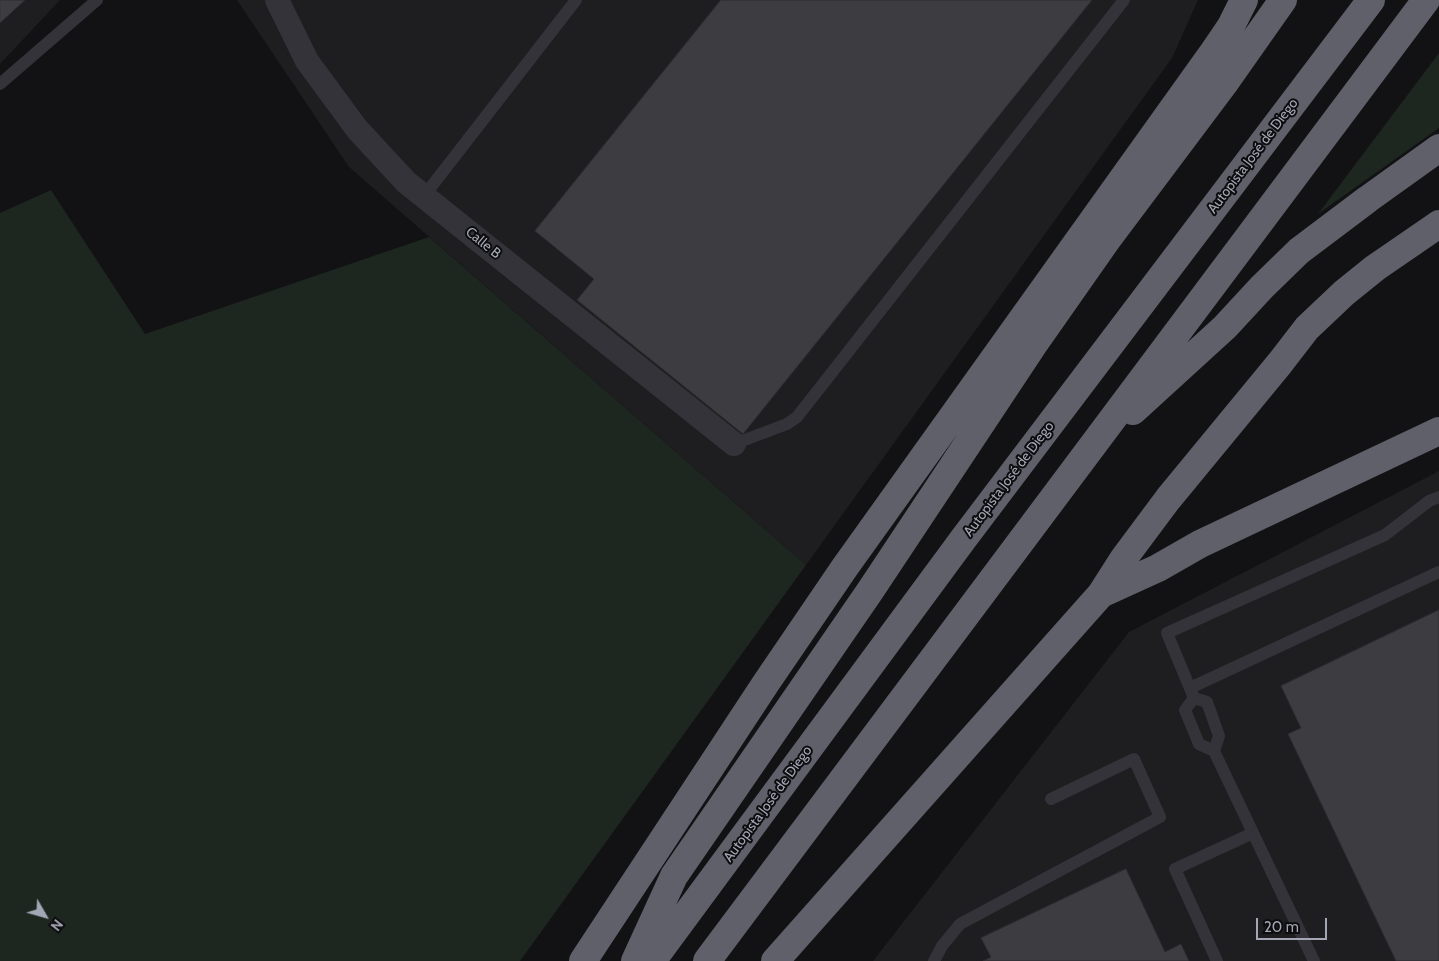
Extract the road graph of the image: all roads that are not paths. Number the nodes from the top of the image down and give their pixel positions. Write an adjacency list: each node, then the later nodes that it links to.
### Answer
1 (97, 0): 9 (lane)
2 (277, 0): 11 (street, Calle B)
3 (576, 0): 11 (lane)
4 (1124, 0): 14 (lane)
5 (1244, 0): 23 (highway)
6 (1283, 0): 24 (highway)
7 (1426, 0): 15 (highway)
8 (1368, 5): 25 (highway, Autopista José de Diego)
9 (0, 84)
10 (1439, 148): 15 (highway)
11 (424, 196): 14 (street, Calle B)
12 (1439, 224): 18 (highway)
13 (1439, 431): 18 (highway)
14 (734, 444)
15 (1084, 456): 26 (highway)
16 (1439, 497): 19 (lane)
17 (1439, 572): 19 (lane)
18 (1101, 594): 27 (highway)
19 (1192, 693): 20 (lane); 20 (lane)
20 (1214, 751): 22 (lane)
21 (1050, 799): 28 (lane)
22 (1253, 833): 29 (lane); 30 (lane)
23 (583, 961)
24 (635, 961)
25 (652, 961)
26 (707, 961)
27 (774, 961)
28 (934, 961)
29 (1217, 961)
30 (1314, 961)

